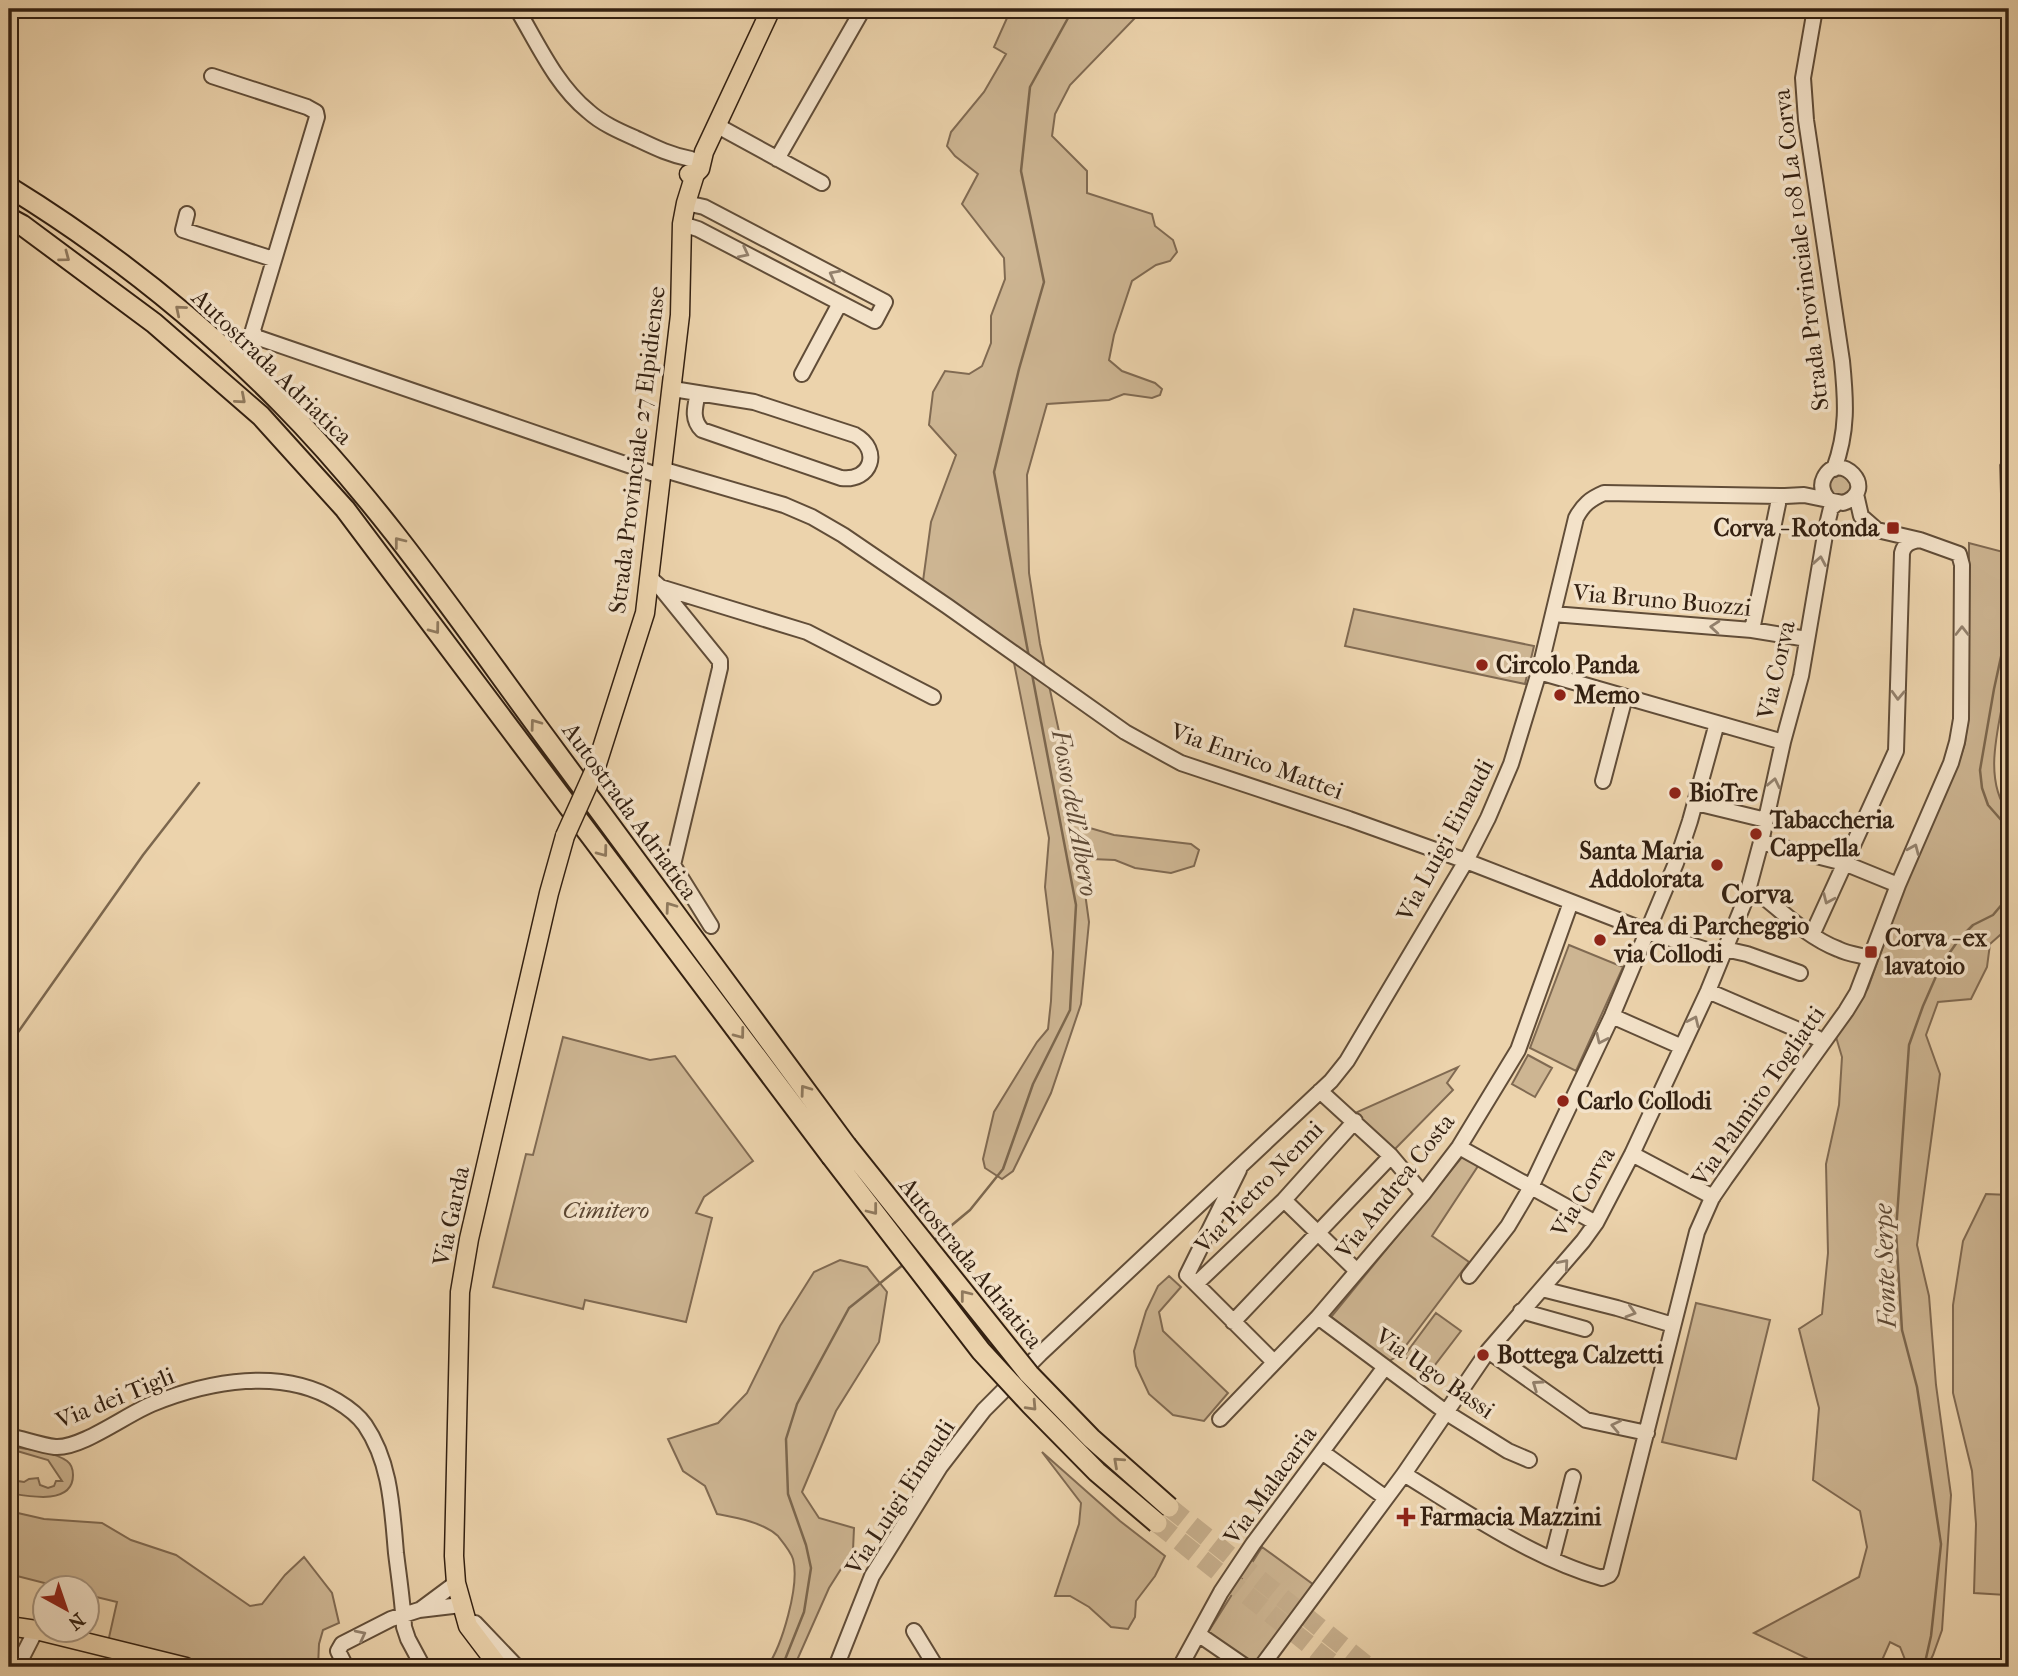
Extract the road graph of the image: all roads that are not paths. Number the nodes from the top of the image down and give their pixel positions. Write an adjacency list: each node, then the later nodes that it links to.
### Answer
1 (517, 9): 8 (street)
2 (771, 9): 6 (main road, Strada Provinciale 27 Elpidiense)
3 (863, 9): 7 (street)
4 (1815, 9): 22 (street, Strada Provinciale 108 La Corva)
5 (212, 76): 16 (street, Via Enrico Mattei)
6 (716, 125): 7 (street); 8 (main road, Strada Provinciale 27 Elpidiense)
7 (777, 159): 9 (street)
8 (692, 166): 11 (main road, Strada Provinciale 27 Elpidiense)
9 (822, 183)
10 (9, 187): 63 (highway, Autostrada Adriatica, one-way to 10)
11 (686, 203): 14 (main road, Strada Provinciale 27 Elpidiense); 15 (street)
12 (187, 214): 16 (street)
13 (9, 218): 63 (highway, Autostrada Adriatica, one-way to 63)
14 (682, 224): 17 (street, one-way to 17); 20 (main road, Strada Provinciale 27 Elpidiense)
15 (790, 252): 17 (street); 18 (street, one-way to 15)
16 (273, 260): 23 (street, Via Enrico Mattei)
17 (780, 272): 18 (street)
18 (840, 303): 19 (street)
19 (802, 374)
20 (673, 389): 21 (street); 23 (main road, Strada Provinciale 27 Elpidiense)
21 (698, 393): 21 (street)
22 (1841, 469): 24 (street); 25 (street)
23 (661, 472): 29 (main road, Strada Provinciale 27 Elpidiense); 43 (street, Via Enrico Mattei)
24 (1856, 494): 25 (street); 27 (street)
25 (1832, 498): 28 (street); 30 (street, Via Luigi Einaudi); 32 (street, Via Corva, one-way to 25)
26 (1778, 504): 31 (street)
27 (1920, 540): 28 (street); 46 (street, Via Palmiro Togliatti, one-way to 27)
28 (1902, 553): 44 (street, one-way to 44)
29 (655, 582): 34 (street); 41 (main road, Strada Provinciale 27 Elpidiense, bridge); 50 (street)
30 (1553, 614): 31 (street, Via Bruno Buozzi, one-way to 30); 33 (street, Via Luigi Einaudi)
31 (1752, 630): 32 (street, Via Bruno Buozzi)
32 (1807, 639): 37 (street, Via Corva)
33 (1539, 672): 35 (street); 43 (street, Via Luigi Einaudi)
34 (933, 697)
35 (1625, 697): 36 (street); 38 (street)
36 (1717, 723): 37 (street); 39 (street)
37 (1783, 742): 40 (street, Via Corva, one-way to 37)
38 (1603, 781)
39 (1696, 803): 40 (street); 51 (street)
40 (1766, 820): 42 (street, Via Corva)
41 (565, 836): 97 (main road, Via Garda)
42 (1761, 842): 44 (street); 45 (street, Via Corva)
43 (1466, 861): 49 (street, Via Enrico Mattei); 60 (street, Via Luigi Einaudi)
44 (1844, 863): 46 (street); 52 (street, one-way to 52)
45 (1752, 878): 47 (street, Via Corva); 48 (street)
46 (1898, 885): 54 (street, Via Palmiro Togliatti)
47 (1746, 898): 48 (street); 53 (street, Via Corva)
48 (1765, 898): 52 (street)
49 (1571, 902): 51 (street, Via Enrico Mattei); 62 (street, Via Andrea Costa)
50 (711, 926)
51 (1649, 932): 53 (street, Via Enrico Mattei); 57 (street)
52 (1812, 935): 54 (street)
53 (1724, 952): 55 (street, Via Enrico Mattei); 56 (street, Via Corva)
54 (1870, 958): 58 (street, Via Palmiro Togliatti)
55 (1800, 973)
56 (1708, 991): 58 (street); 59 (street, Via Corva, one-way to 56)
57 (1612, 1016): 59 (street); 67 (street, one-way to 67)
58 (1823, 1042): 69 (street, Via Palmiro Togliatti)
59 (1682, 1046): 64 (street, Via Corva)
60 (1320, 1091): 61 (street); 66 (street, Via Luigi Einaudi)
61 (1355, 1121): 65 (street); 70 (street, Via Pietro Nenni)
62 (1459, 1147): 67 (street); 68 (street, Via Andrea Costa)
63 (839, 1150): 94 (highway, Autostrada Adriatica, one-way to 63, bridge); 95 (highway, Autostrada Adriatica, one-way to 95, bridge)
64 (1632, 1154): 69 (street); 71 (street, Via Corva)
65 (1391, 1156): 68 (street); 72 (street)
66 (1241, 1166): 75 (street, Via Luigi Einaudi); 113 (street, Via Luigi Einaudi)
67 (1531, 1187): 71 (street); 74 (street)
68 (1423, 1194): 73 (street, Via Andrea Costa)
69 (1713, 1197): 80 (street, Via Palmiro Togliatti)
70 (1284, 1199): 72 (street); 75 (street, Via Pietro Nenni)
71 (1596, 1223): 76 (street, Via Corva, one-way to 71)
72 (1318, 1233): 73 (street); 79 (street)
73 (1357, 1271): 78 (street, Via Andrea Costa)
74 (1469, 1276)
75 (1196, 1284): 79 (street)
76 (1542, 1289): 77 (street, Via Corva); 80 (street, one-way to 80)
77 (1521, 1311): 81 (street); 82 (street, Via Corva)
78 (1318, 1317): 83 (street, Via Andrea Costa); 84 (street, Via Ugo Bassi)
79 (1233, 1322): 83 (street)
80 (1673, 1325): 87 (street, Via Palmiro Togliatti)
81 (1585, 1329)
82 (1488, 1351): 85 (street, Via Corva); 87 (street, one-way to 82)
83 (1273, 1362): 86 (street, Via Andrea Costa)
84 (1385, 1367): 85 (street, Via Ugo Bassi); 89 (street, Via Malacaria)
85 (1447, 1413): 90 (street, Via Ugo Bassi); 91 (street, Via Corva)
86 (1220, 1419)
87 (1647, 1433): 96 (street, Via Palmiro Togliatti)
88 (9, 1436): 100 (street, Via dei Tigli)
89 (1322, 1452): 93 (street); 104 (street, Via Malacaria)
90 (1529, 1460)
91 (1404, 1474): 93 (street, Via Corva); 96 (street, Via Palmiro Togliatti)
92 (1573, 1477): 96 (street)
93 (1386, 1499): 117 (street, Via Corva)
94 (1169, 1507)
95 (1157, 1523)
96 (1552, 1559)
97 (456, 1583): 98 (main road, Via Garda); 99 (street)
98 (462, 1609): 99 (street); 111 (main road, Via Garda); 112 (street)
99 (419, 1610): 100 (street)
100 (403, 1615): 109 (street, one-way to 100); 110 (street, Via dei Tigli)
101 (9, 1626): 102 (main road)
102 (32, 1629)
103 (914, 1631): 114 (street)
104 (1198, 1634): 115 (street, Via Malacaria); 116 (street)
105 (32, 1638): 107 (street)
106 (93, 1644): 108 (main road)
107 (17, 1667)
108 (186, 1667)
109 (346, 1667)
110 (423, 1667)
111 (499, 1667)
112 (517, 1667)
113 (836, 1667)
114 (936, 1667)
115 (1180, 1667)
116 (1245, 1667)
117 (1261, 1667)

